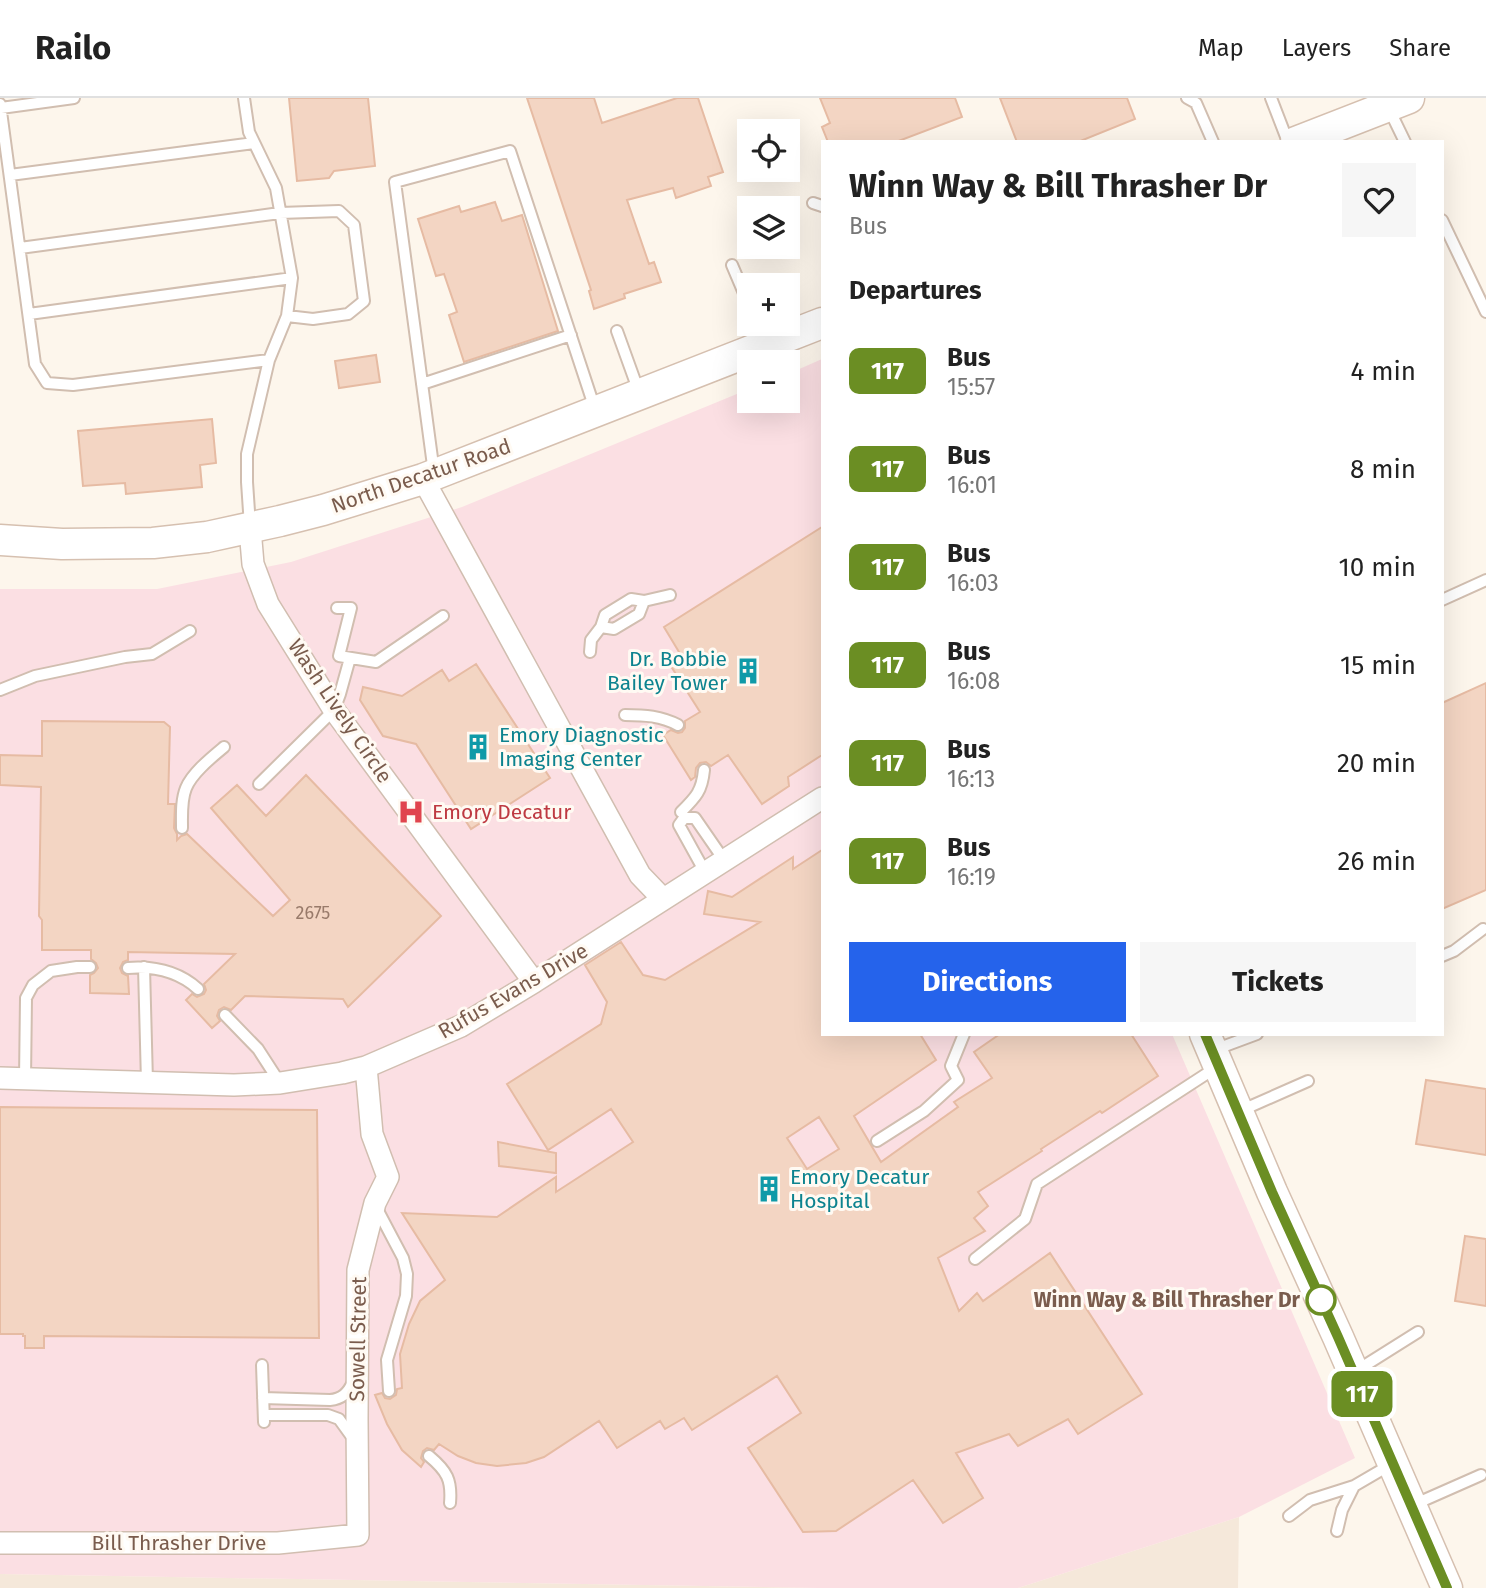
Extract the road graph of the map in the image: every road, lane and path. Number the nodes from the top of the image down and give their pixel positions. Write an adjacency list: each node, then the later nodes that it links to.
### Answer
1 (74, 98): 6 (lane)
2 (244, 98): 11 (lane)
3 (1271, 98): 8 (lane)
4 (1194, 100): 7 (lane)
5 (1393, 101): 9 (main road); 10 (lane)
6 (1, 106): 12 (lane)
7 (1212, 140)
8 (1287, 140)
9 (1301, 140)
10 (1404, 140)
11 (254, 143): 12 (lane); 13 (lane)
12 (10, 174): 15 (lane)
13 (280, 213): 15 (lane); 18 (lane); 21 (lane)
14 (1444, 224): 19 (lane)
15 (20, 248): 20 (lane)
16 (732, 265): 17 (lane)
17 (737, 277)
18 (292, 278): 20 (lane); 21 (lane)
19 (1486, 312)
20 (29, 314): 27 (lane)
21 (287, 316): 27 (lane)
22 (821, 323): 23 (main road, North Decatur Road)
23 (800, 327)
24 (617, 331): 29 (lane)
25 (571, 335): 28 (lane); 28 (lane); 30 (lane)
26 (759, 336): 29 (main road, North Decatur Road)
27 (269, 360): 32 (lane)
28 (422, 384): 31 (lane)
29 (640, 394): 30 (main road, North Decatur Road)
30 (596, 412): 31 (main road, North Decatur Road)
31 (429, 477): 32 (main road, North Decatur Road); 56 (street)
32 (250, 529): 33 (main road, North Decatur Road); 45 (street, Wash Lively Circle)
33 (0, 540)
34 (1486, 580): 36 (lane)
35 (670, 594): 37 (lane)
36 (1444, 599)
37 (644, 601): 40 (lane); 40 (lane)
38 (337, 608): 43 (lane)
39 (443, 616): 43 (lane)
40 (601, 627): 42 (lane)
41 (190, 631): 44 (lane)
42 (590, 652)
43 (350, 658): 45 (lane)
44 (0, 690)
45 (334, 710): 50 (lane); 62 (street, Wash Lively Circle)
46 (625, 715): 47 (lane)
47 (678, 725)
48 (224, 747): 53 (lane)
49 (704, 770): 52 (lane)
50 (259, 784)
51 (821, 799): 54 (street, Rufus Evans Drive)
52 (681, 812)
53 (182, 828)
54 (724, 860): 55 (street, Rufus Evans Drive); 55 (lane)
55 (705, 872): 56 (street, Rufus Evans Drive)
56 (663, 899): 62 (street, Rufus Evans Drive)
57 (1483, 929): 58 (lane)
58 (1444, 955)
59 (90, 967): 70 (lane)
60 (144, 967): 61 (lane); 63 (lane); 72 (lane)
61 (128, 968)
62 (534, 982): 68 (street, Rufus Evans Drive)
63 (198, 989)
64 (225, 1015): 73 (lane)
65 (963, 1036): 75 (lane)
66 (1251, 1036): 67 (lane)
67 (1212, 1050): 74 (main road); 77 (lane)
68 (366, 1067): 73 (street, Rufus Evans Drive); 76 (street, Sowell Street)
69 (0, 1078): 70 (street, Rufus Evans Drive)
70 (24, 1079): 72 (street, Rufus Evans Drive)
71 (1308, 1081): 74 (lane)
72 (146, 1082): 73 (street, Rufus Evans Drive)
73 (280, 1083)
74 (1238, 1111): 81 (main road)
75 (877, 1141)
76 (374, 1203): 80 (street, Sowell Street); 82 (lane)
77 (975, 1259)
78 (1418, 1332): 81 (lane)
79 (262, 1365): 83 (lane)
80 (357, 1373): 83 (lane); 84 (street, Sowell Street)
81 (1353, 1373): 86 (main road)
82 (389, 1391)
83 (263, 1398): 84 (lane)
84 (357, 1447): 93 (street, Sowell Street)
85 (429, 1456): 89 (lane)
86 (1393, 1464): 88 (lane); 90 (main road)
87 (1481, 1475): 90 (lane)
88 (1354, 1486): 91 (lane); 92 (lane)
89 (450, 1503)
90 (1411, 1506): 95 (main road)
91 (1289, 1516)
92 (1337, 1531)
93 (358, 1535): 94 (street, Bill Thrasher Drive)
94 (0, 1543)
95 (1447, 1588)

